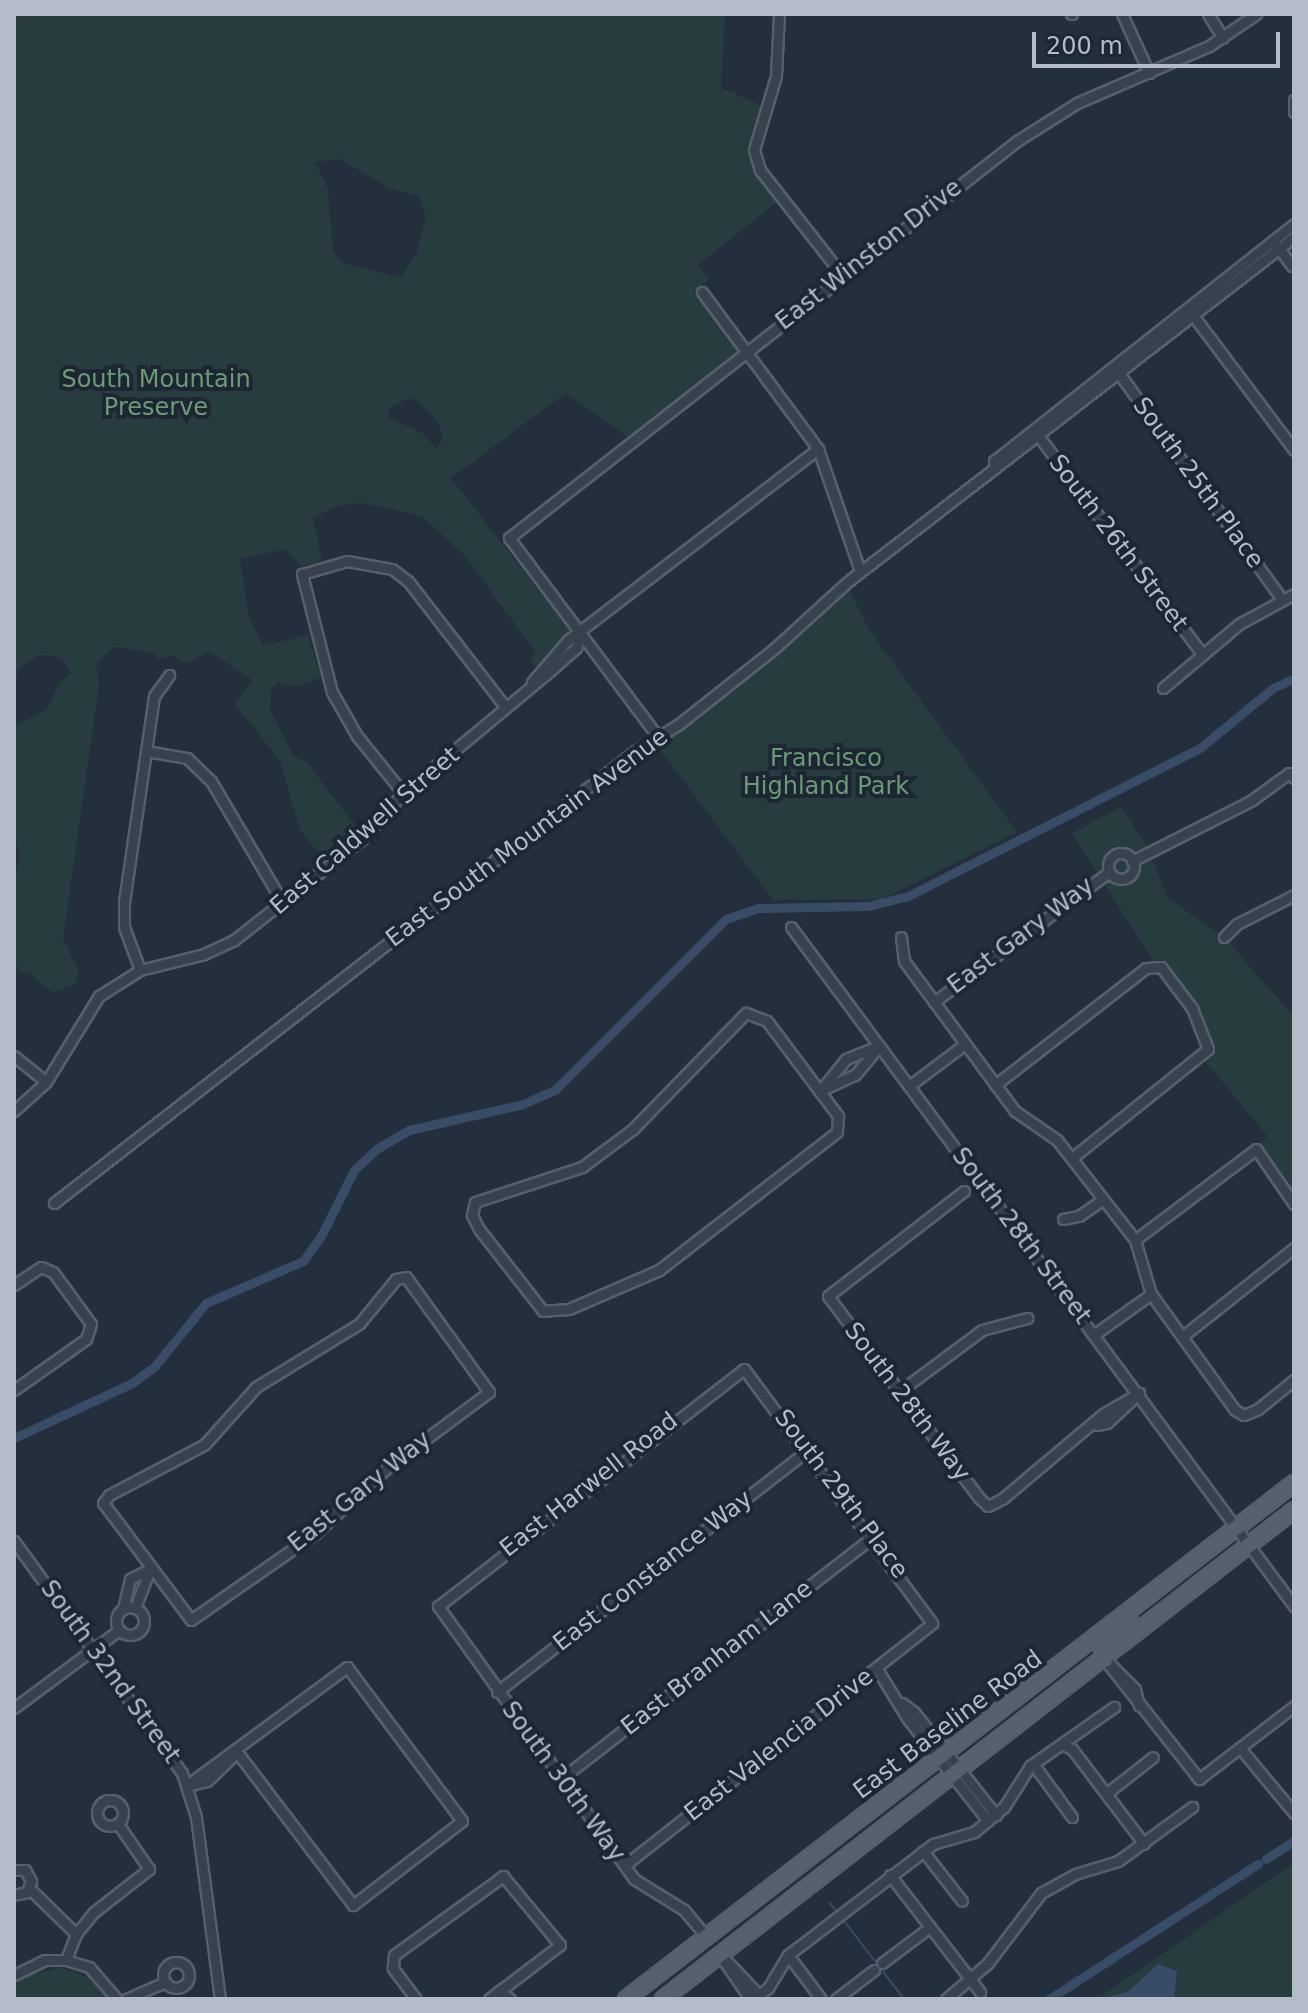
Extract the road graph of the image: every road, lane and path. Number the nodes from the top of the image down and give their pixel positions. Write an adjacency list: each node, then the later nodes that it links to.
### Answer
1 (779, 14): 11 (street)
2 (1122, 14): 6 (street)
3 (1208, 14): 5 (street)
4 (1256, 14): 5 (street, East Winston Drive)
5 (1223, 38): 6 (street, East Winston Drive)
6 (1149, 73): 11 (street, East Winston Drive)
7 (1294, 224): 9 (street, East South Mountain Avenue)
8 (1294, 237): 9 (street, East South Mountain Avenue)
9 (1276, 245): 10 (street); 13 (street, East South Mountain Avenue)
10 (1292, 266)
11 (842, 275): 14 (street, East Winston Drive)
12 (702, 292): 14 (street)
13 (1191, 312): 15 (street, East South Mountain Avenue); 18 (street)
14 (749, 348): 17 (street); 22 (street, East Winston Drive)
15 (1116, 370): 16 (street, East South Mountain Avenue); 21 (street, South 25th Place)
16 (1036, 433): 19 (street, East South Mountain Avenue); 23 (street, South 26th Street)
17 (818, 449): 19 (street); 22 (street, East Caldwell Street)
18 (1294, 450)
19 (860, 571): 27 (street, East South Mountain Avenue)
20 (1294, 594): 21 (street)
21 (1282, 599): 23 (street)
22 (581, 634): 26 (street, East Caldwell Street); 27 (street)
23 (1203, 655): 25 (street)
24 (169, 675): 28 (street)
25 (1163, 688)
26 (504, 705): 30 (street, East Caldwell Street); 30 (street)
27 (658, 737): 53 (street, East South Mountain Avenue)
28 (146, 751): 34 (street); 38 (street)
29 (1291, 775): 31 (street, East Gary Way)
30 (403, 793): 34 (street, East Caldwell Street)
31 (1132, 861): 32 (street, East Gary Way); 32 (street, East Gary Way)
32 (1109, 872): 39 (street, East Gary Way)
33 (1294, 895): 37 (street)
34 (283, 903): 38 (street, East Caldwell Street)
35 (791, 927): 41 (street, South 28th Street)
36 (901, 937): 39 (street)
37 (1224, 937)
38 (140, 970): 45 (street, East Caldwell Street)
39 (934, 1002): 40 (street)
40 (965, 1044): 46 (street); 47 (street)
41 (879, 1046): 43 (street); 44 (street); 47 (street, South 28th Street)
42 (14, 1056): 45 (street)
43 (844, 1061): 44 (street); 48 (street)
44 (855, 1075): 48 (street)
45 (46, 1082): 49 (street, East Caldwell Street)
46 (995, 1085): 50 (street); 50 (street)
47 (909, 1086): 61 (street, South 28th Street)
48 (820, 1091): 48 (street)
49 (14, 1111)
50 (1073, 1157): 52 (street)
51 (964, 1191): 66 (street, South 28th Way)
52 (1103, 1199): 55 (street); 56 (street)
53 (54, 1203)
54 (1294, 1204): 56 (street)
55 (1063, 1219)
56 (1135, 1240): 59 (street)
57 (1294, 1248): 62 (street)
58 (14, 1285): 65 (street)
59 (1151, 1294): 61 (street); 62 (street)
60 (1027, 1318): 66 (street)
61 (1095, 1334): 67 (street, South 28th Street)
62 (1183, 1336): 64 (street)
63 (744, 1369): 68 (street, South 29th Place); 77 (street, East Harwell Road)
64 (1294, 1380)
65 (14, 1390)
66 (900, 1391): 67 (street, South 28th Way)
67 (1139, 1393): 71 (street, South 28th Street)
68 (808, 1450): 72 (street, South 29th Place); 86 (street, East Constance Way)
69 (1294, 1483): 71 (main road, East Baseline Road)
70 (1294, 1510): 74 (main road, East Baseline Road)
71 (1239, 1526): 74 (street, South 28th Street); 76 (main road, East Baseline Road)
72 (873, 1537): 81 (street, South 29th Place); 97 (street, East Branham Lane)
73 (14, 1541): 83 (street, South 32nd Street)
74 (1252, 1544): 78 (street, South 28th Street); 84 (main road, East Baseline Road)
75 (150, 1569): 75 (street, East Gary Way); 79 (street); 80 (street)
76 (1147, 1599): 84 (main road); 93 (main road, East Baseline Road)
77 (438, 1606): 86 (street, South 30th Way)
78 (1294, 1606)
79 (135, 1608): 80 (street); 82 (street)
80 (123, 1609): 82 (street)
81 (932, 1623): 85 (street, East Valencia Drive)
82 (119, 1630): 83 (street)
83 (95, 1648): 89 (street); 98 (street, South 32nd Street)
84 (1105, 1660): 91 (street); 96 (main road, East Baseline Road)
85 (877, 1669): 93 (street); 107 (street, East Valencia Drive)
86 (497, 1692): 97 (street, South 30th Way)
87 (1294, 1706): 91 (street)
88 (1114, 1707): 90 (street)
89 (14, 1708)
90 (1063, 1745): 95 (street); 99 (street)
91 (1240, 1748): 101 (street)
92 (237, 1752): 92 (street); 98 (street)
93 (943, 1757): 96 (street); 115 (main road, East Baseline Road)
94 (1153, 1757): 99 (street)
95 (1033, 1764): 102 (street); 103 (street)
96 (957, 1774): 103 (street); 116 (main road, East Baseline Road)
97 (562, 1778): 107 (street, South 30th Way)
98 (187, 1785): 127 (street, South 32nd Street)
99 (1107, 1793): 105 (street)
100 (1192, 1807): 105 (street)
101 (1294, 1813)
102 (1072, 1817)
103 (992, 1818): 106 (street)
104 (118, 1824): 114 (street)
105 (1144, 1844): 120 (street)
106 (923, 1851): 109 (street); 112 (street)
107 (625, 1865): 115 (street, South 30th Way)
108 (14, 1870): 110 (street)
109 (890, 1875): 113 (street); 117 (street)
110 (30, 1889): 111 (street); 114 (street)
111 (14, 1895)
112 (962, 1901)
113 (930, 1927): 120 (street); 134 (street)
114 (76, 1934): 118 (street)
115 (707, 1937): 116 (main road); 131 (main road, East Baseline Road)
116 (721, 1955): 124 (street); 132 (main road, East Baseline Road)
117 (788, 1955): 124 (street); 133 (street)
118 (66, 1960): 119 (street); 125 (street)
119 (14, 1975)
120 (970, 1979): 122 (street); 135 (street)
121 (165, 1982): 126 (street)
122 (980, 1992)
123 (500, 1995): 128 (street); 129 (street); 130 (street)
124 (754, 1998)
125 (117, 1999)
126 (126, 1999)
127 (220, 1999)
128 (416, 1999)
129 (489, 1999)
130 (510, 1999)
131 (626, 1999)
132 (663, 1999)
133 (821, 1999)
134 (836, 1999)
135 (946, 1999)

